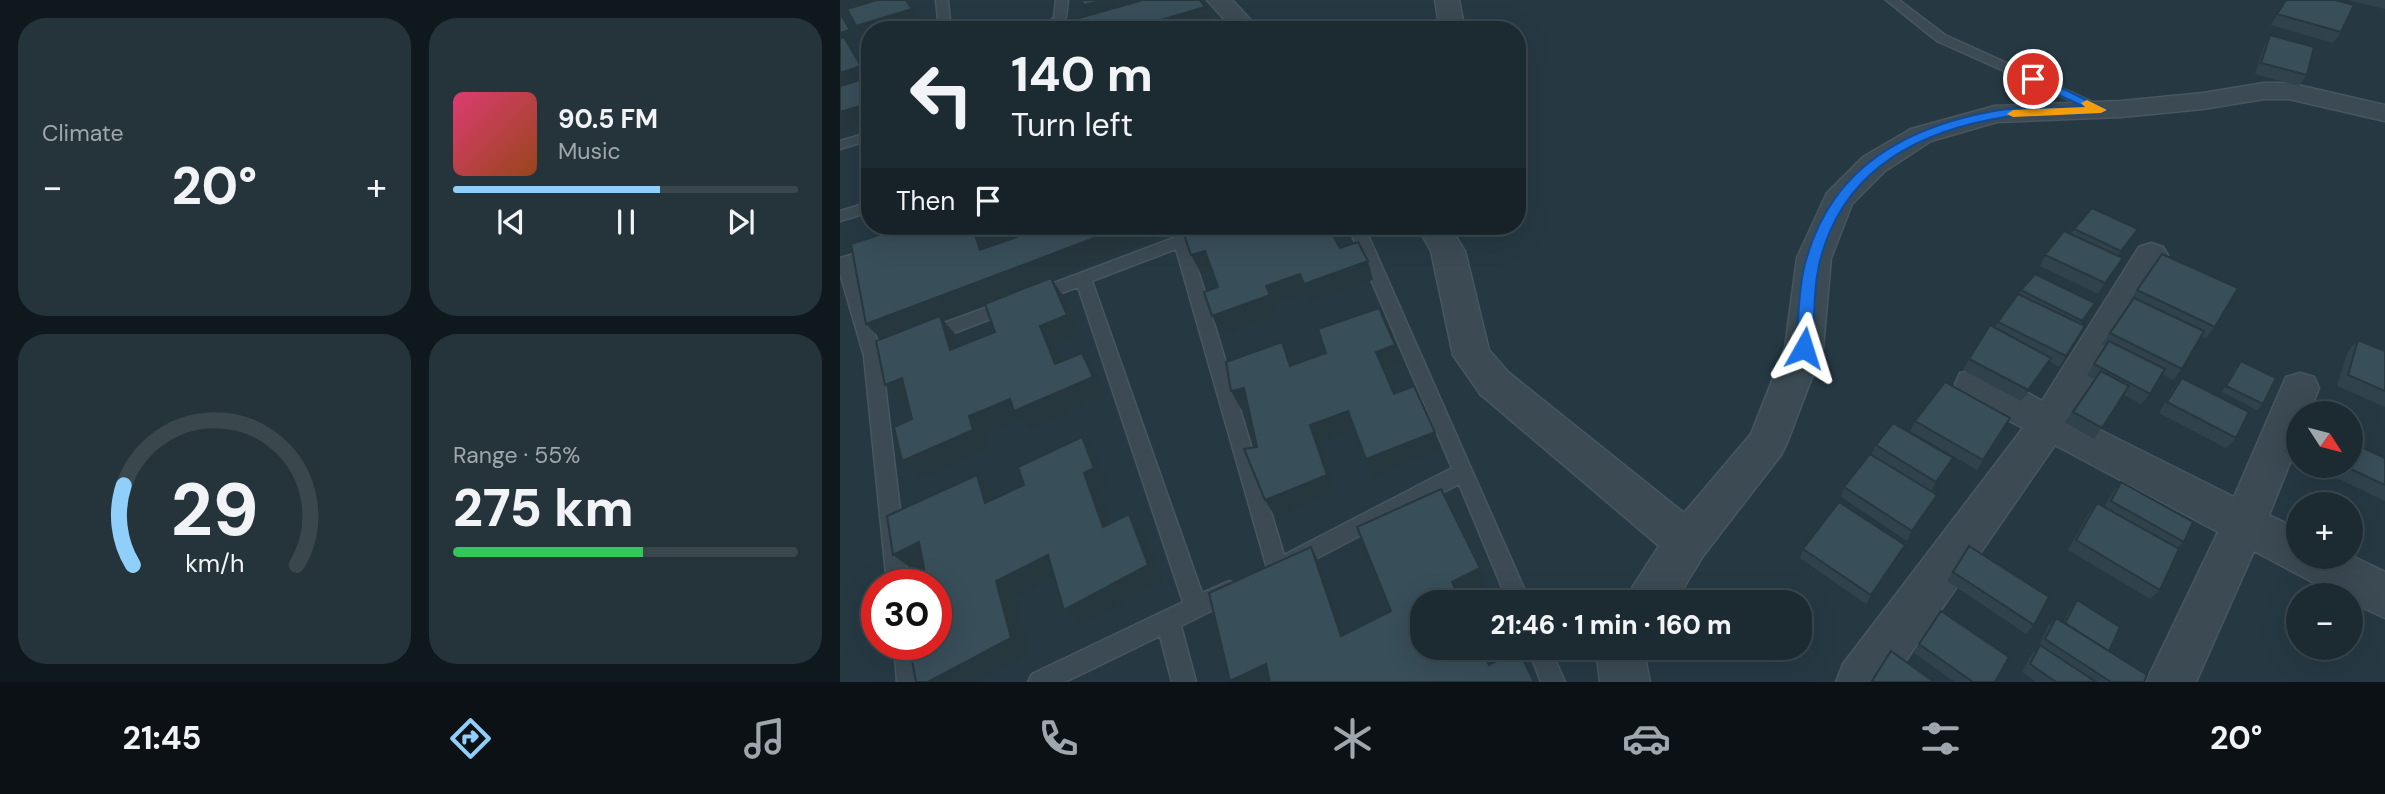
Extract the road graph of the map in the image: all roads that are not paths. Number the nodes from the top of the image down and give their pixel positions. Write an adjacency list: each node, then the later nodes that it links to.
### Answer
1 (943, 0): 6 (lane)
2 (1062, 0): 7 (lane)
3 (1219, 0): 8 (street)
4 (1447, 0): 9 (street)
5 (1892, 0): 10 (lane)
6 (944, 21)
7 (1058, 21)
8 (1239, 21)
9 (1451, 21)
10 (2101, 110): 11 (street); 27 (street)
11 (2385, 113)
12 (861, 139): 13 (lane)
13 (840, 145)
14 (861, 210): 15 (lane)
15 (840, 216)
16 (1360, 235): 25 (lane)
17 (1445, 235): 27 (street)
18 (893, 246): 21 (lane)
19 (2151, 255): 24 (street)
20 (1083, 278): 21 (lane); 29 (lane); 35 (lane)
21 (873, 356): 30 (lane)
22 (1974, 384): 24 (street)
23 (2300, 388): 26 (street)
24 (2049, 424): 26 (street); 45 (street)
25 (1464, 472): 29 (lane); 32 (lane)
26 (2244, 524): 28 (street); 46 (street)
27 (1687, 542): 33 (street)
28 (2286, 545)
29 (1277, 568): 35 (lane)
30 (896, 569)
31 (2332, 569): 34 (street)
32 (1514, 590)
33 (1657, 590)
34 (2385, 596)
35 (1196, 607): 36 (lane)
36 (1168, 621): 41 (lane); 42 (lane)
37 (907, 660): 40 (lane)
38 (1544, 660): 43 (lane)
39 (1621, 660): 44 (street)
40 (909, 682)
41 (1040, 682)
42 (1184, 682)
43 (1553, 682)
44 (1625, 682)
45 (1861, 682)
46 (2171, 682)

